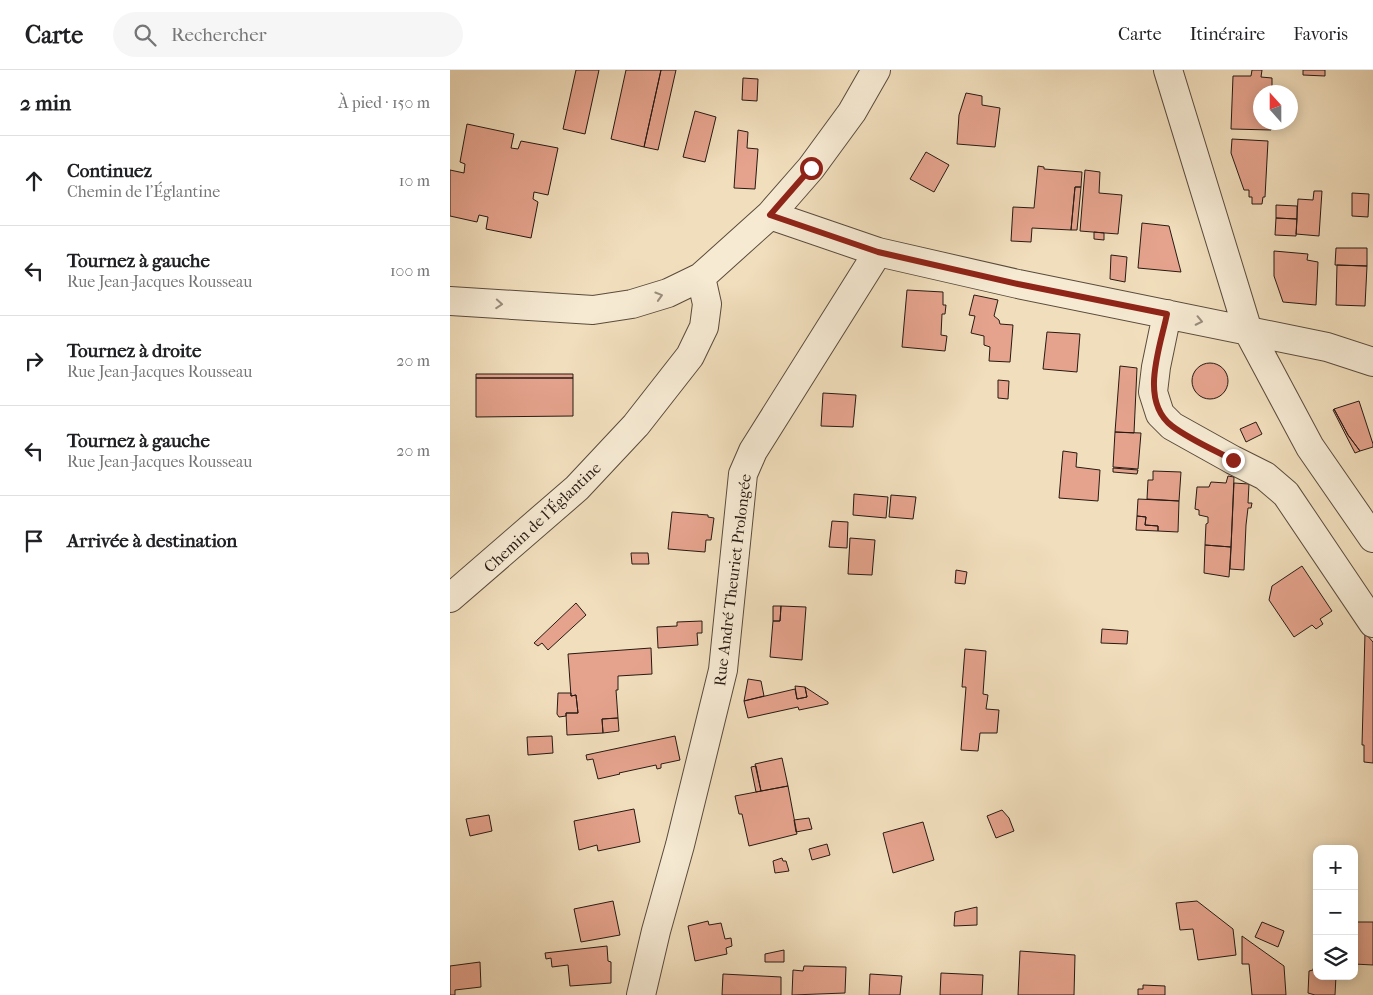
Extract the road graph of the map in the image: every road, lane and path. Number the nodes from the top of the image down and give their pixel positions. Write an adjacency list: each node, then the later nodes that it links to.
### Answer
1 (876, 70): 3 (street)
2 (1168, 70): 8 (street)
3 (770, 215): 4 (street); 5 (street)
4 (878, 252): 7 (street); 13 (street, Rue André Theuriet Prolongée)
5 (701, 277): 6 (street, one-way to 5); 11 (street, Chemin de l'Églantine)
6 (450, 301)
7 (1167, 314): 8 (street, one-way to 8); 12 (street)
8 (1248, 331): 9 (street); 10 (street)
9 (1373, 362)
10 (1373, 538)
11 (450, 598)
12 (1373, 623)
13 (641, 995)

